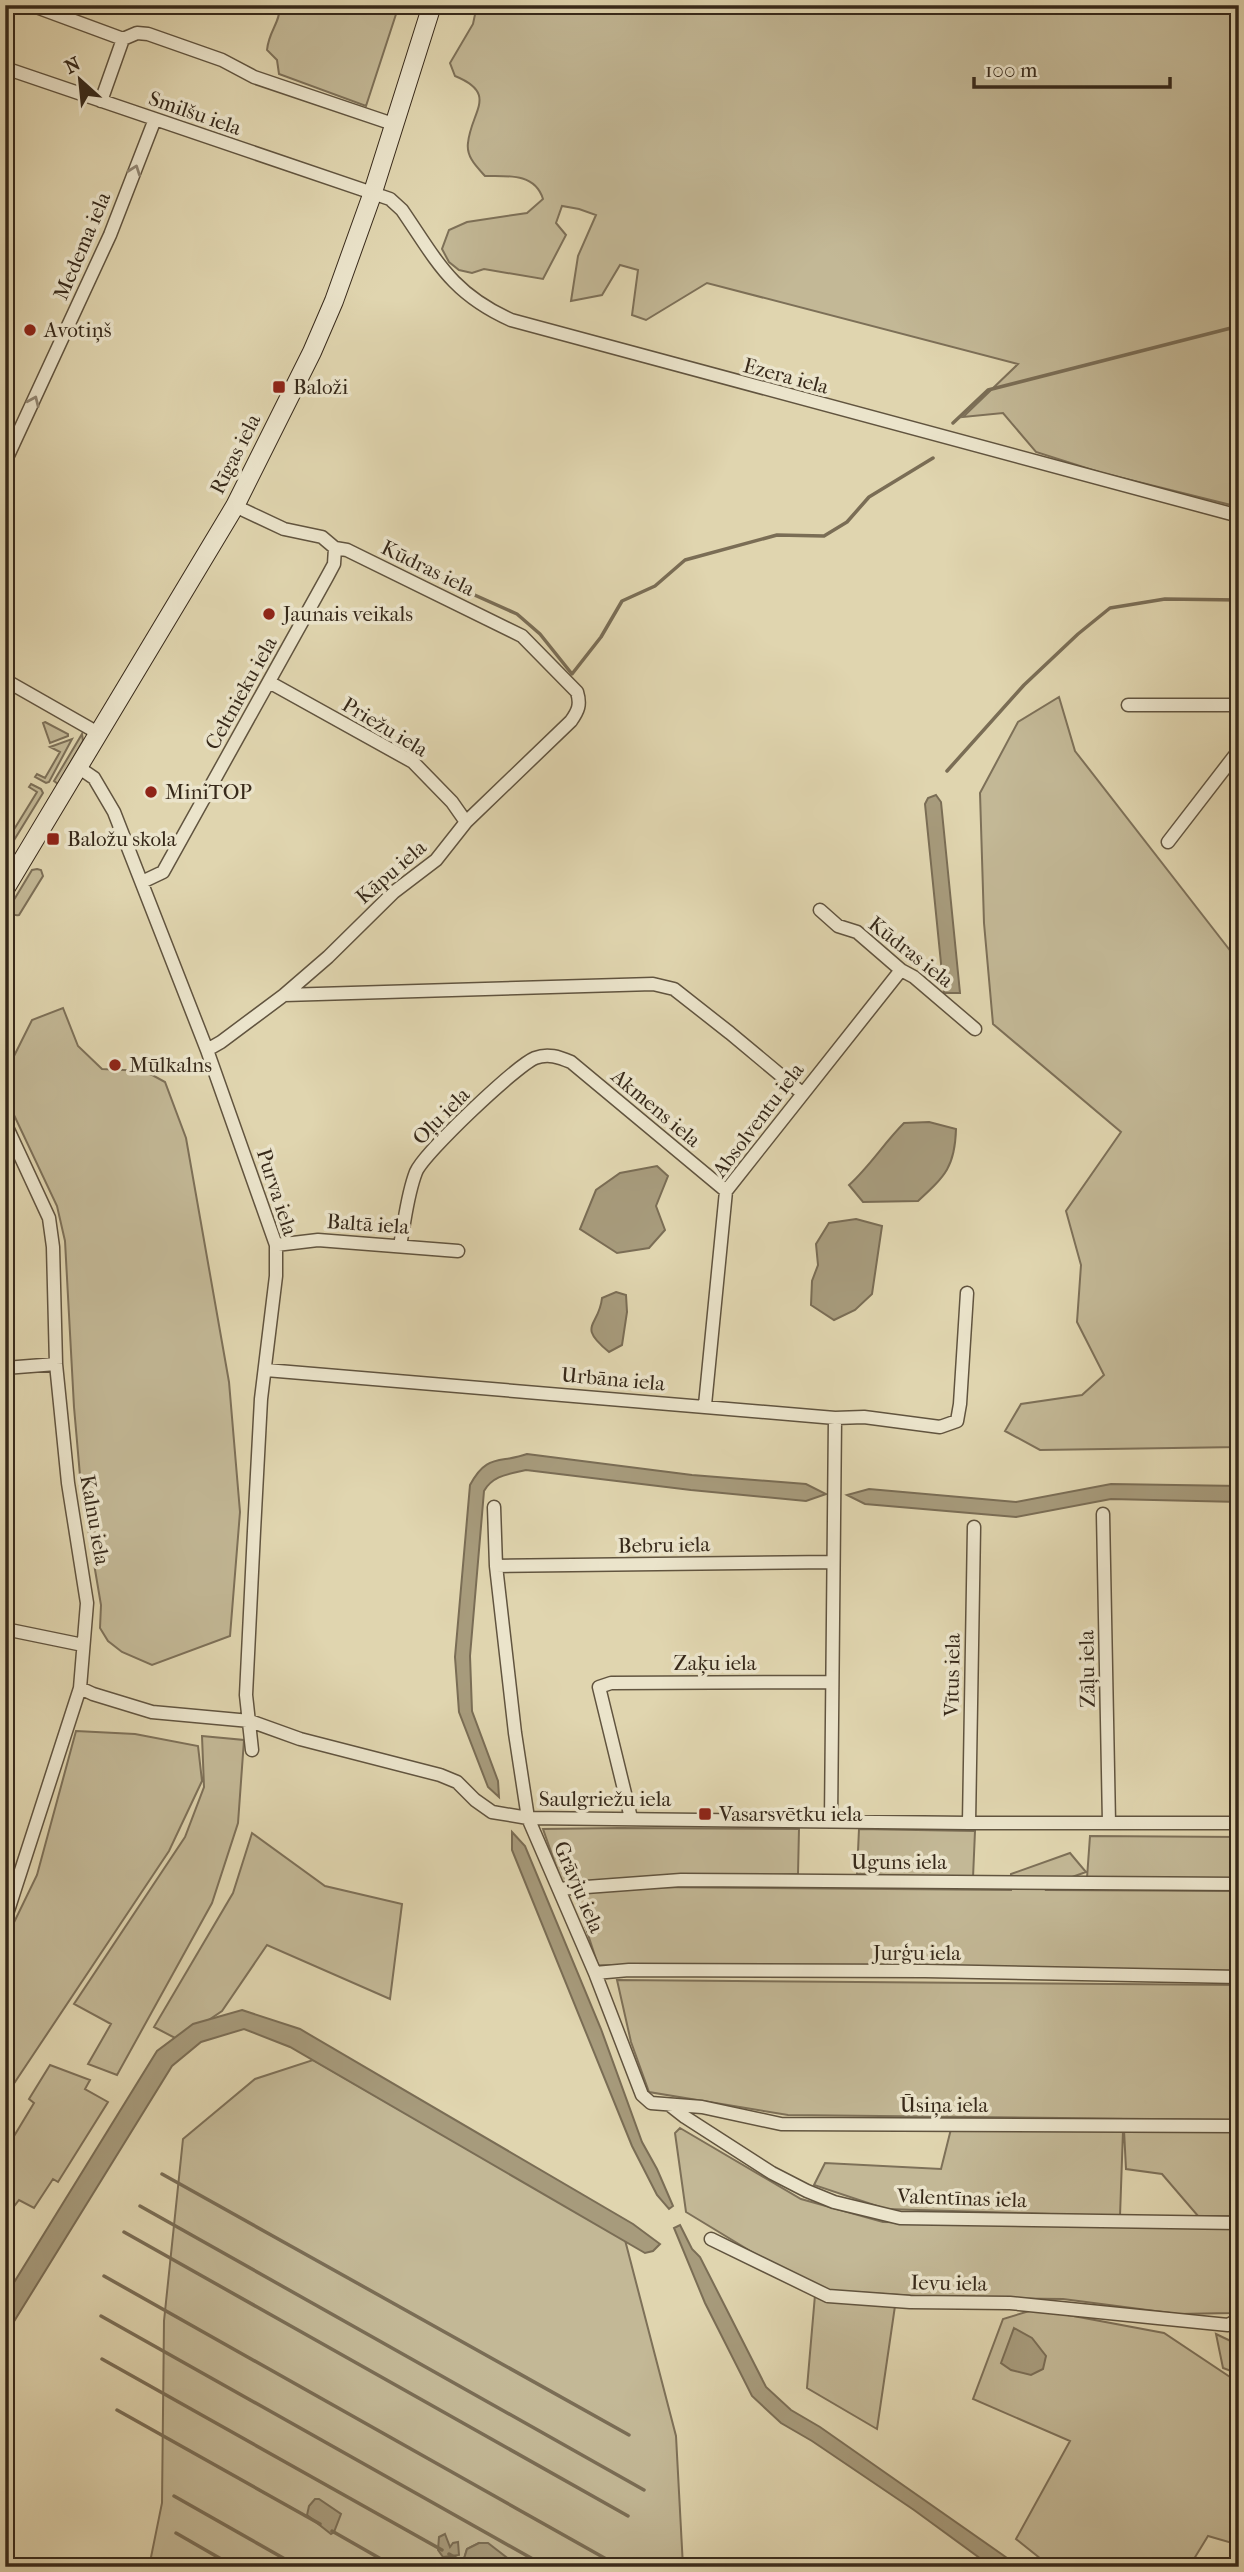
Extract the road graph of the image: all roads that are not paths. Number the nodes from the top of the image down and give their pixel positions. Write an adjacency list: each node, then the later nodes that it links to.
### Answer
1 (31, 5): 3 (street)
2 (432, 5): 7 (main road, Rīgas iela)
3 (123, 38): 5 (street); 7 (street)
4 (5, 68): 5 (street, Smilšu iela)
5 (102, 101): 6 (street, Smilšu iela)
6 (155, 119): 8 (street, Smilšu iela); 9 (street, Medema iela, one-way to 6)
7 (396, 125): 8 (main road, Rīgas iela)
8 (372, 195): 11 (main road, Rīgas iela); 12 (street, Ezera iela)
9 (10, 442): 10 (street, Medema iela)
10 (5, 462)
11 (235, 506): 13 (street, Kūdras iela); 19 (main road, Rīgas iela)
12 (1239, 516)
13 (335, 548): 15 (street, Celtnieku iela); 16 (street, Kūdras iela)
14 (5, 680): 19 (street)
15 (269, 682): 22 (street, Priežu iela); 24 (street, Celtnieku iela)
16 (580, 702): 22 (street, Kāpu iela)
17 (1128, 705): 18 (street)
18 (1239, 705)
19 (98, 733): 21 (main road, Rīgas iela)
20 (1239, 750): 23 (street)
21 (78, 767): 24 (street, Purva iela); 25 (main road, Rīgas iela)
22 (466, 822): 28 (street, Kāpu iela)
23 (1168, 842)
24 (142, 882): 30 (street, Purva iela)
25 (5, 889)
26 (820, 910): 27 (street, Kūdras iela)
27 (901, 970): 29 (street, Kūdras iela); 32 (street, Absolventu iela)
28 (284, 995): 30 (street, Kāpu iela); 32 (street)
29 (975, 1029)
30 (206, 1050): 35 (street, Purva iela)
31 (559, 1057): 34 (street, Akmens iela); 36 (street, Oļu iela)
32 (802, 1093): 34 (street, Absolventu iela)
33 (5, 1123): 39 (street, Kalnu iela)
34 (726, 1191): 42 (street, Absolventu iela)
35 (276, 1245): 36 (street, Baltā iela); 41 (street, Purva iela)
36 (400, 1245): 37 (street, Baltā iela)
37 (458, 1251)
38 (967, 1293): 43 (street, Urbāna iela)
39 (56, 1364): 40 (street); 51 (street, Kalnu iela)
40 (5, 1368)
41 (266, 1370): 42 (street, Urbāna iela); 54 (street, Purva iela)
42 (705, 1405): 43 (street, Urbāna iela)
43 (835, 1418): 47 (street)
44 (494, 1507): 48 (street, Grāvju iela)
45 (1103, 1514): 60 (street, Zāļu iela)
46 (974, 1527): 59 (street, Vītus iela)
47 (832, 1562): 48 (street, Bebru iela); 52 (street)
48 (496, 1566): 56 (street, Grāvju iela)
49 (5, 1629): 51 (street)
50 (1239, 1635): 61 (street)
51 (83, 1645): 53 (street, Kalnu iela)
52 (831, 1682): 57 (street, Zaķu iela); 58 (street)
53 (79, 1688): 54 (street, Saulgriežu iela); 64 (street, Kalnu iela)
54 (250, 1721): 55 (street, Purva iela); 56 (street, Saulgriežu iela)
55 (252, 1750)
56 (528, 1818): 57 (street, Saulgriežu iela); 63 (street, Grāvju iela)
57 (631, 1818): 58 (street, Saulgriežu iela)
58 (831, 1821): 59 (street, Saulgriežu iela)
59 (969, 1823): 60 (street, Saulgriežu iela)
60 (1109, 1823): 61 (street, Saulgriežu iela)
61 (1238, 1823)
62 (1239, 1884): 63 (street, Uguns iela)
63 (559, 1889): 65 (street, Grāvju iela)
64 (5, 1920)
65 (595, 1973): 66 (street, Jurģu iela); 67 (street, Grāvju iela)
66 (1239, 1977)
67 (650, 2103): 68 (street, Ūsiņa iela)
68 (671, 2106): 69 (street, Ūsiņa iela); 70 (street, Valentīnas iela)
69 (1239, 2126)
70 (1239, 2223)
71 (711, 2239): 72 (street, Ievu iela)
72 (1238, 2319)

